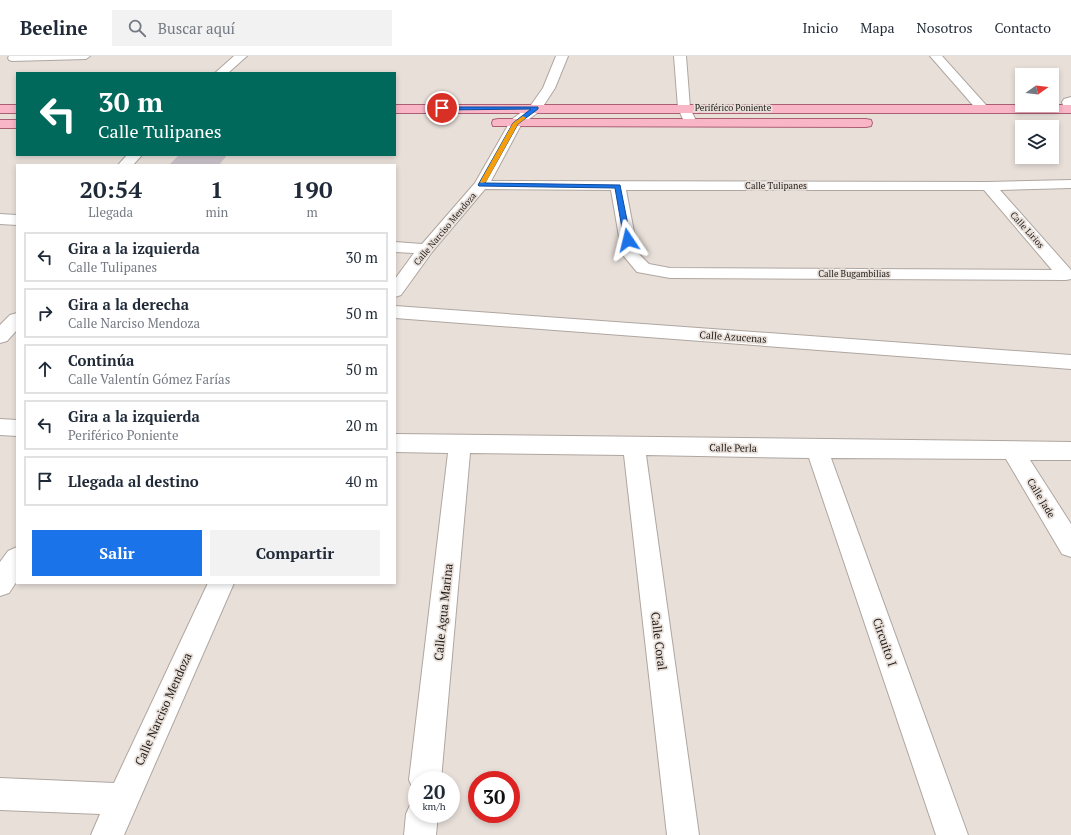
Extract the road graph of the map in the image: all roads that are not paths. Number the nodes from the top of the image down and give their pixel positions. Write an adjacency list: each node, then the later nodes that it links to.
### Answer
1 (86, 56): 6 (lane)
2 (241, 56): 7 (street)
3 (562, 56): 10 (street)
4 (680, 56): 11 (street)
5 (936, 56): 12 (street)
6 (12, 58)
7 (222, 72)
8 (1070, 106): 12 (main road, Periférico Poniente)
9 (16, 108): 13 (main road)
10 (536, 108): 11 (main road, Periférico Poniente); 14 (main road, Periférico Poniente); 16 (street)
11 (684, 108): 12 (main road, Periférico Poniente); 17 (street)
12 (982, 108)
13 (0, 109)
14 (396, 109)
15 (486, 123): 16 (main road, Periférico Poniente)
16 (516, 123): 17 (main road, Periférico Poniente); 24 (street, Calle Narciso Mendoza)
17 (691, 123): 18 (main road, Periférico Poniente)
18 (881, 123)
19 (16, 124): 20 (main road)
20 (1, 125)
21 (134, 156): 22 (street)
22 (126, 164)
23 (1071, 184): 26 (street, Calle Tulipanes)
24 (481, 185): 25 (street, Calle Tulipanes); 30 (street, Calle Narciso Mendoza)
25 (618, 186): 26 (street, Calle Tulipanes); 31 (street, Calle Bugambilias)
26 (988, 186): 31 (street, Calle Lirios)
27 (0, 219): 28 (street)
28 (16, 220)
29 (396, 247): 30 (street)
30 (426, 249): 32 (street, Calle Narciso Mendoza)
31 (1066, 275)
32 (396, 290)
33 (396, 312): 36 (street, Calle Azucenas)
34 (16, 320): 35 (street)
35 (0, 336)
36 (1071, 362)
37 (0, 427): 38 (street)
38 (16, 428)
39 (396, 443): 40 (street, Calle Perla)
40 (460, 445): 41 (street, Calle Perla); 49 (street, Calle Agua Marina)
41 (634, 447): 42 (street, Calle Perla); 55 (street, Calle Coral)
42 (817, 449): 43 (street, Calle Perla); 56 (street, Circuito I)
43 (1012, 450): 44 (street, Calle Perla); 45 (street, Calle Jade)
44 (1071, 450)
45 (1071, 546)
46 (16, 560): 47 (street)
47 (0, 584)
48 (220, 584): 51 (street, Calle Narciso Mendoza)
49 (427, 771)
50 (0, 794): 51 (street)
51 (123, 799): 53 (street, Calle Narciso Mendoza)
52 (421, 823): 54 (street)
53 (107, 835)
54 (420, 835)
55 (683, 835)
56 (952, 835)

